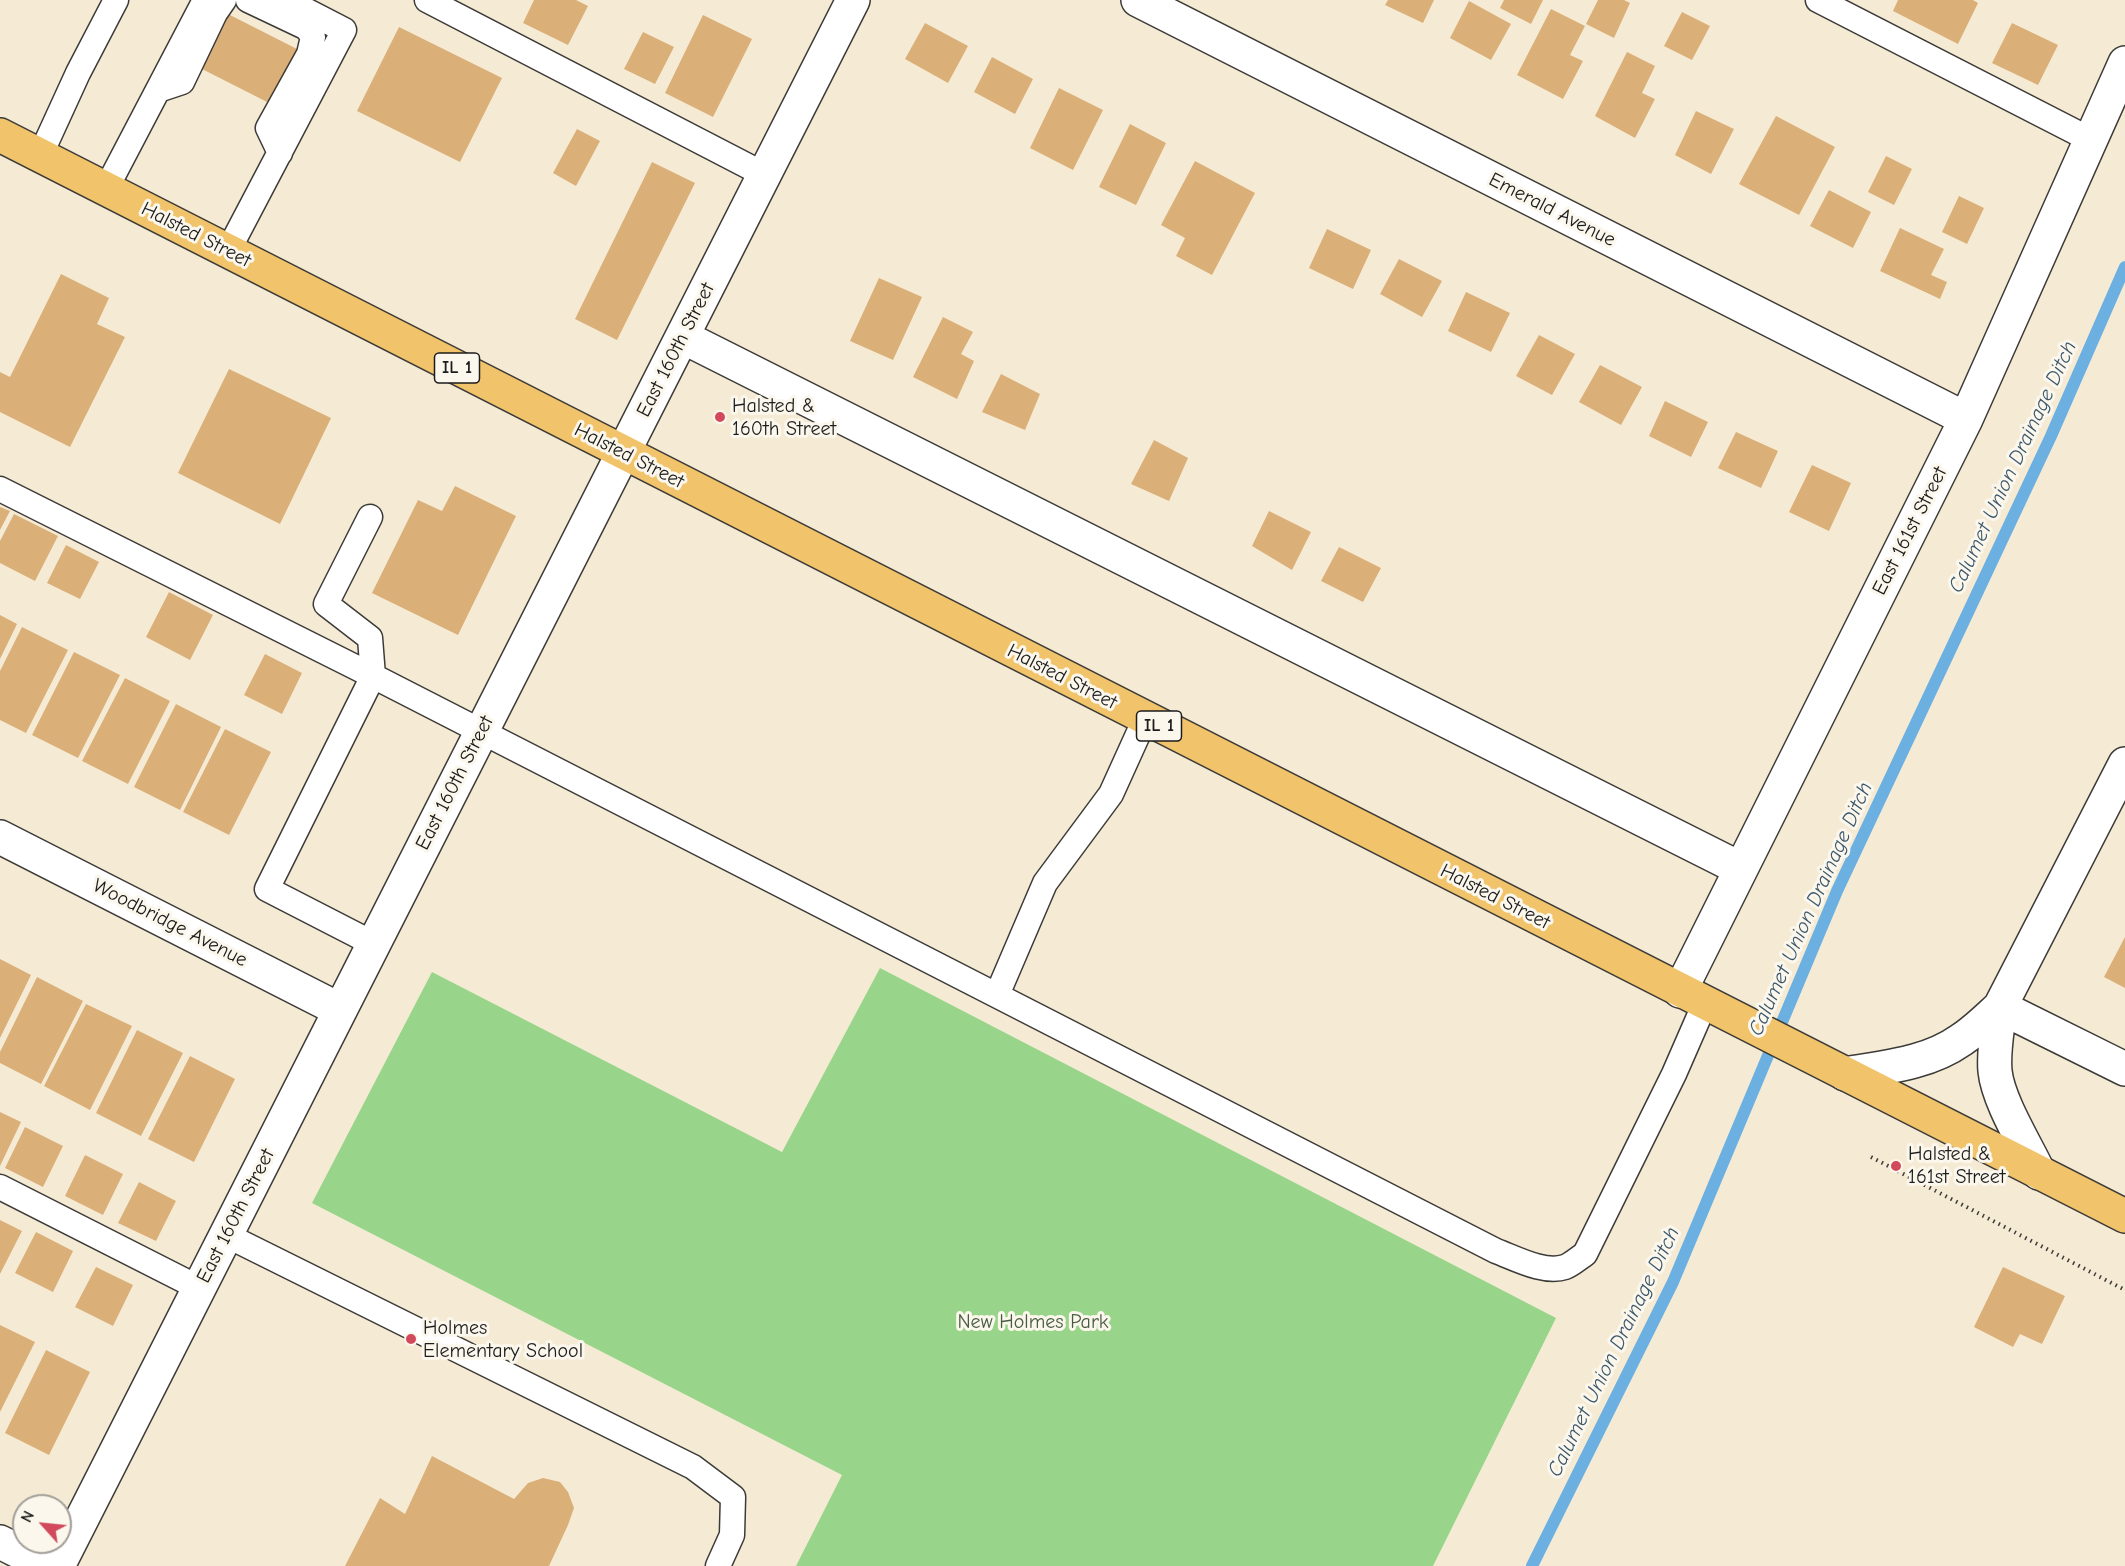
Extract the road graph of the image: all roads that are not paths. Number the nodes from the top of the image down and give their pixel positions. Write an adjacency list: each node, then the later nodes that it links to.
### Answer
1 (116, 0): 15 (lane)
2 (205, 0): 11 (lane)
3 (224, 0): 11 (lane)
4 (248, 0): 14 (lane)
5 (286, 0): 14 (lane)
6 (427, 0): 16 (lane)
7 (853, 0): 16 (street, East 160th Street)
8 (1138, 0): 20 (street, Emerald Avenue)
9 (1818, 0): 13 (lane)
10 (2125, 63): 13 (street, East 161st Street)
11 (158, 90): 17 (lane)
12 (0, 135): 15 (main road, Halsted Street / IL 1)
13 (2091, 140): 20 (street, East 161st Street)
14 (280, 153): 18 (lane)
15 (40, 156): 17 (main road, Halsted Street / IL 1)
16 (765, 175): 19 (street, East 160th Street)
17 (106, 189): 18 (main road, Halsted Street / IL 1)
18 (228, 251): 21 (main road, Halsted Street / IL 1)
19 (682, 337): 21 (street, East 160th Street); 29 (street)
20 (1966, 419): 29 (street, East 161st Street)
21 (623, 453): 25 (main road, Halsted Street / IL 1); 26 (street, East 160th Street)
22 (0, 489): 24 (lane)
23 (370, 517): 24 (lane)
24 (373, 676): 26 (lane); 30 (lane)
25 (1145, 719): 31 (lane); 32 (main road, Halsted Street / IL 1)
26 (482, 731): 30 (street, East 160th Street); 31 (lane)
27 (2125, 764): 33 (street)
28 (0, 837): 34 (street, Woodbridge Avenue)
29 (1741, 869): 32 (street, East 161st Street)
30 (374, 944): 34 (street, East 160th Street)
31 (997, 995): 32 (lane)
32 (1693, 997): 36 (main road, Halsted Street / IL 1)
33 (2000, 1007): 35 (street); 36 (street); 37 (street)
34 (340, 1010): 40 (street, East 160th Street)
35 (2125, 1070)
36 (1845, 1074): 37 (main road, Halsted Street / IL 1)
37 (2039, 1173): 39 (main road, Halsted Street / IL 1)
38 (0, 1187): 41 (lane)
39 (2125, 1216)
40 (226, 1235): 41 (street, East 160th Street); 45 (lane)
41 (199, 1288): 44 (street, East 160th Street)
42 (0, 1542): 43 (street)
43 (48, 1566)
44 (58, 1566)
45 (718, 1566)

